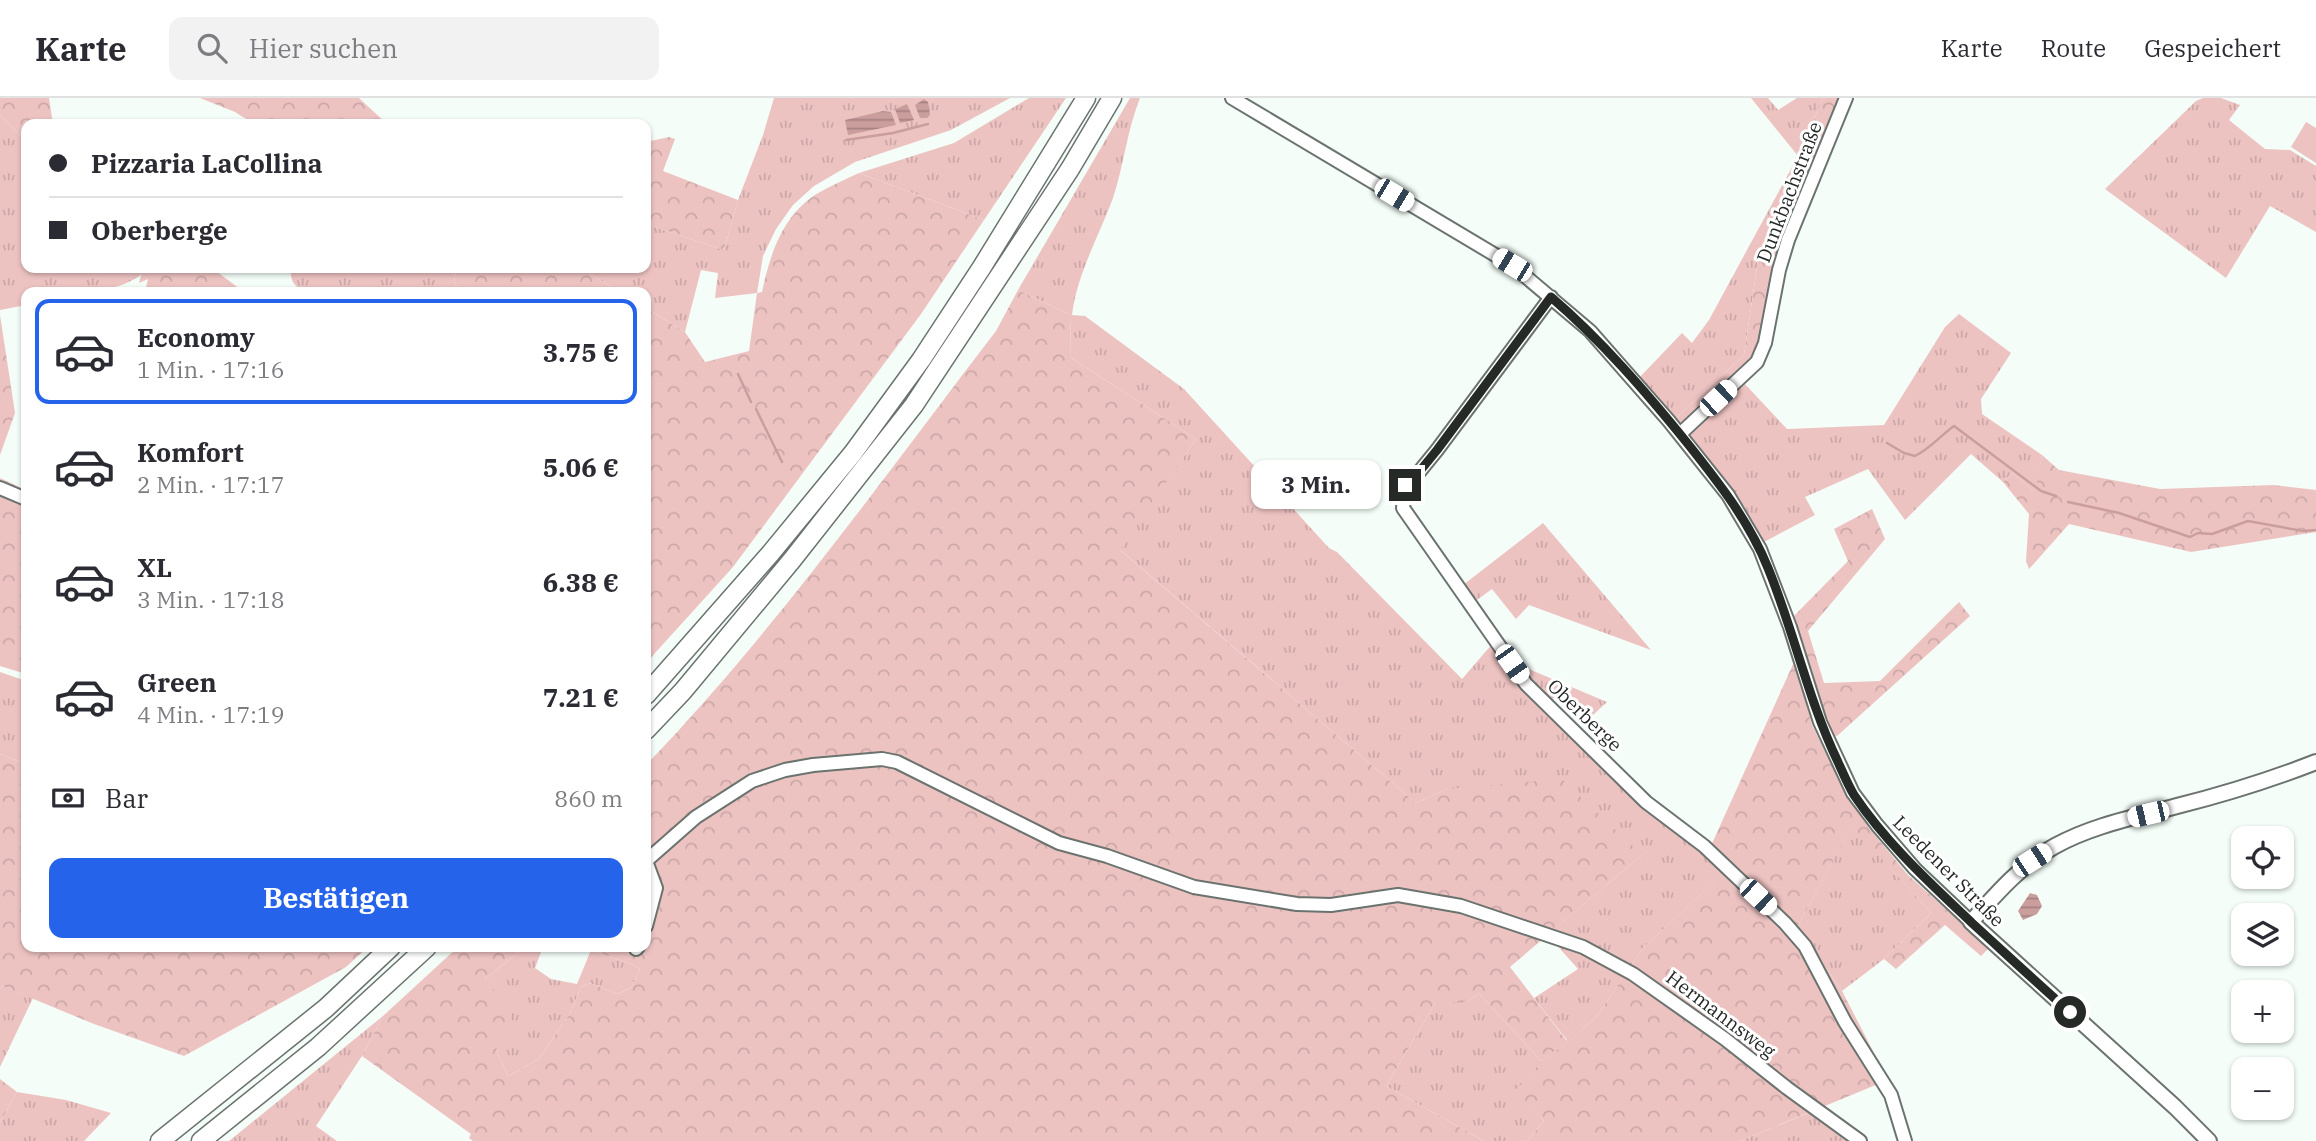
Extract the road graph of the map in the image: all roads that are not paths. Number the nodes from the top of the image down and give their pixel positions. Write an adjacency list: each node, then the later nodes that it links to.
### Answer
1 (1086, 98): 9 (highway)
2 (1112, 98): 10 (highway)
3 (1232, 98): 5 (street, Leedener Straße)
4 (1846, 98): 6 (street, Dunkbachstraße)
5 (1551, 297): 6 (street, Leedener Straße); 21 (street, Oberberge)
6 (1680, 434): 15 (street, Leedener Straße)
7 (0, 488): 8 (street)
8 (21, 497)
9 (651, 689)
10 (651, 725)
11 (2316, 762): 15 (main road)
12 (651, 856): 20 (street, Hermannsweg)
13 (651, 874): 14 (street)
14 (651, 907)
15 (1971, 922): 22 (main road, Leedener Straße)
16 (386, 952): 18 (highway)
17 (422, 952): 19 (highway)
18 (160, 1141)
19 (201, 1141)
20 (1860, 1141)
21 (1905, 1141)
22 (2209, 1141)

